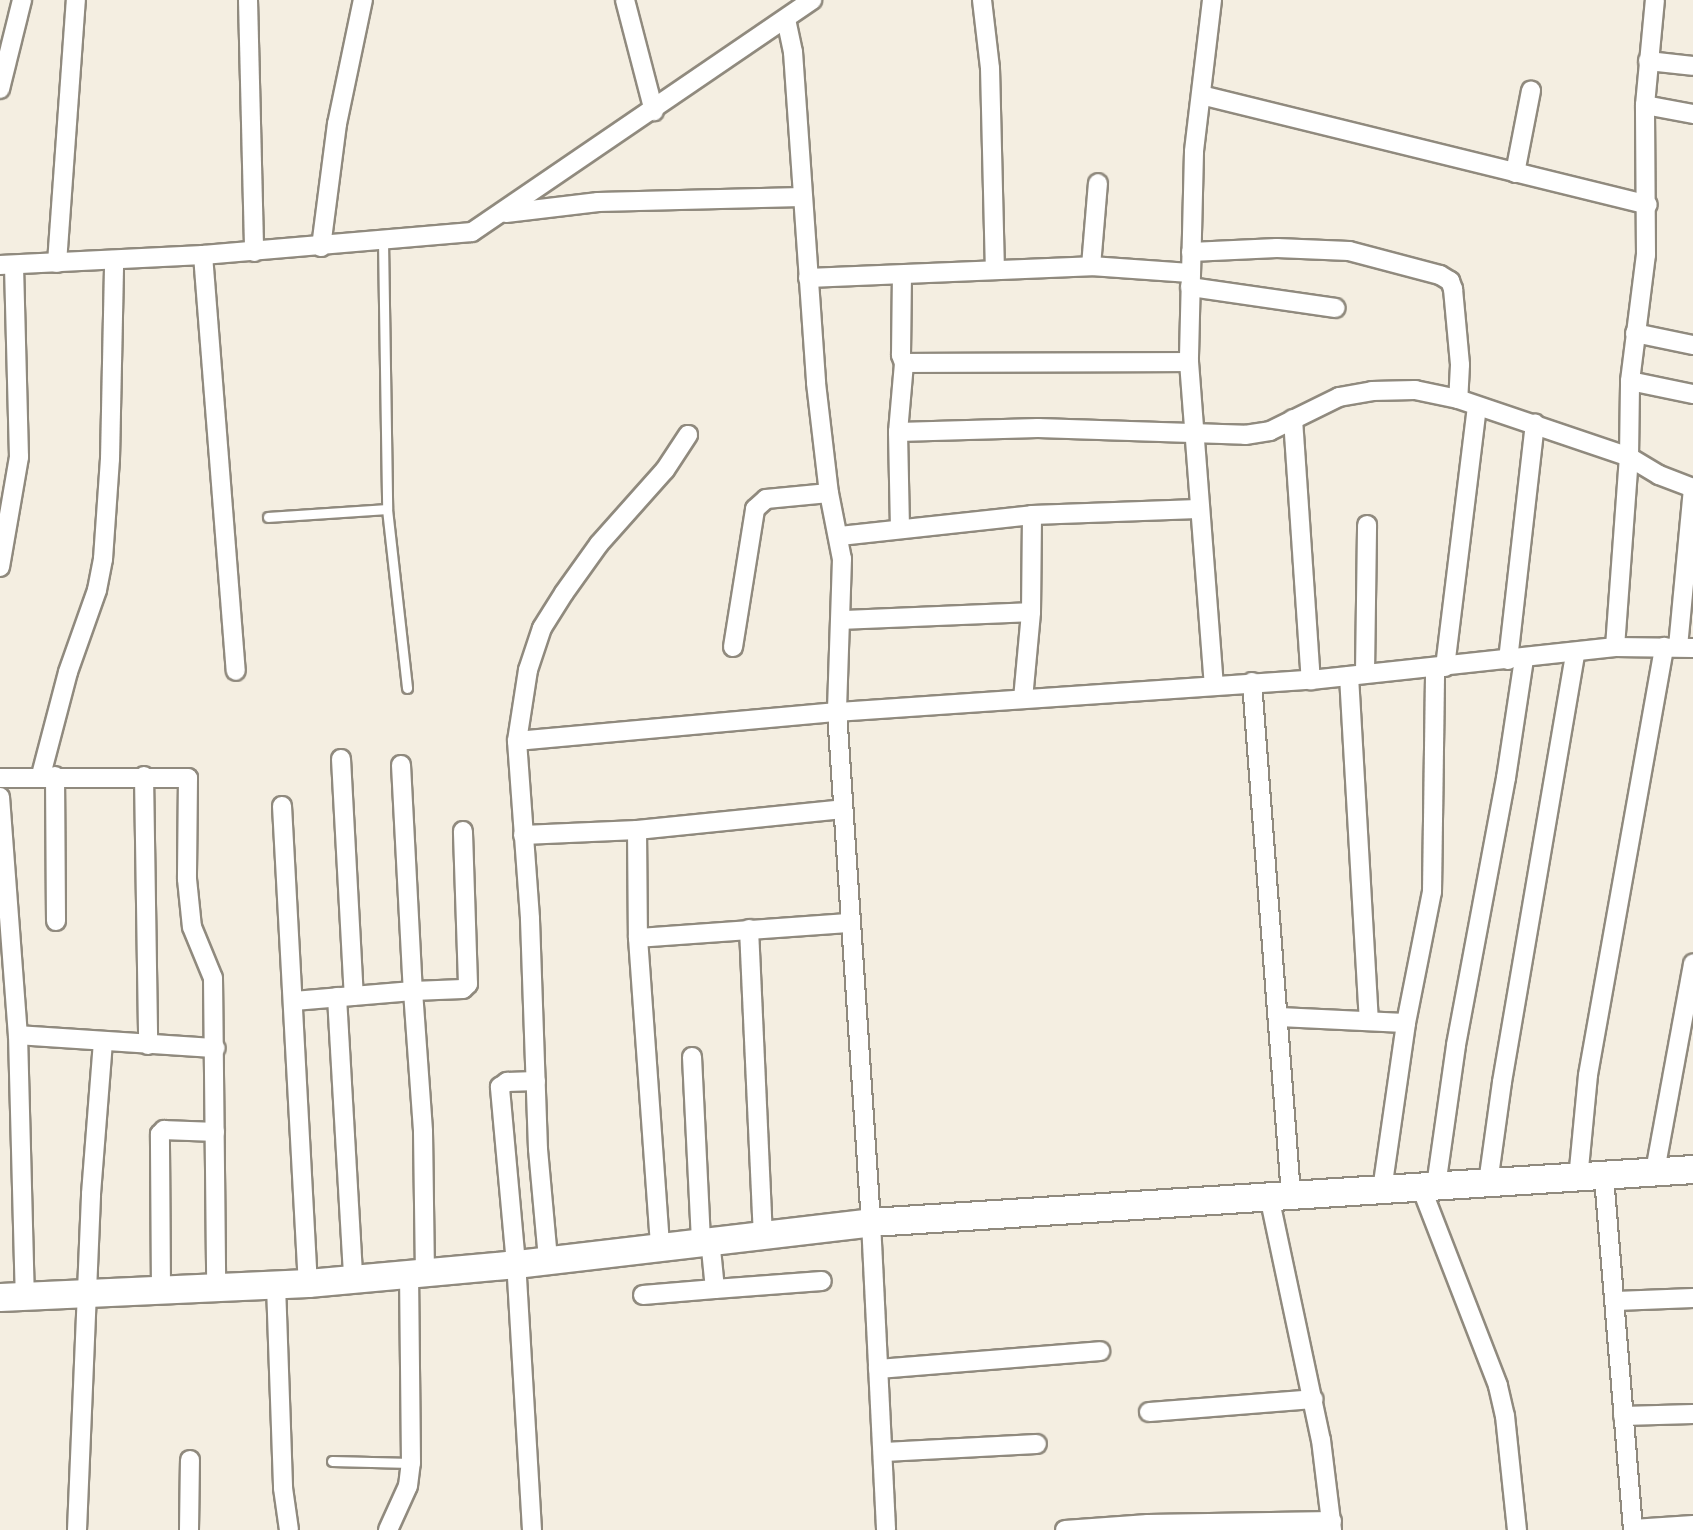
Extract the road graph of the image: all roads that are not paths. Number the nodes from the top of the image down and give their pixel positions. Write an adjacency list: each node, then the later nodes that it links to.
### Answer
1 (22, 0): 13 (street)
2 (76, 0): 30 (street)
3 (248, 0): 26 (street)
4 (363, 0): 25 (street)
5 (625, 0): 17 (street)
6 (812, 0): 10 (street)
7 (982, 0): 33 (street)
8 (1212, 0): 15 (street)
9 (1655, 0): 11 (street)
10 (786, 19): 17 (street); 21 (street)
11 (1648, 60): 12 (street); 16 (street)
12 (1693, 66)
13 (0, 88)
14 (1531, 90): 19 (street)
15 (1201, 94): 19 (street); 27 (street)
16 (1645, 105): 18 (street); 22 (street)
17 (654, 111): 23 (street)
18 (1693, 114)
19 (1515, 173): 22 (street)
20 (1098, 183): 32 (street)
21 (802, 197): 23 (street); 35 (street)
22 (1648, 205): 38 (street)
23 (501, 214): 24 (street)
24 (383, 242): 25 (street); 54 (lane)
25 (321, 247): 26 (street)
26 (254, 252): 28 (street)
27 (1191, 252): 36 (street); 44 (street)
28 (203, 255): 29 (street); 70 (street)
29 (114, 260): 30 (street); 81 (street)
30 (57, 263): 31 (street)
31 (7, 266): 61 (street)
32 (1091, 266): 33 (street); 36 (street)
33 (995, 269): 34 (street)
34 (902, 275): 35 (street); 41 (street)
35 (808, 278): 53 (street)
36 (1190, 280): 37 (street); 40 (street)
37 (1335, 308)
38 (1635, 333): 39 (street); 42 (street)
39 (1693, 345)
40 (1189, 362): 41 (street); 49 (street)
41 (904, 363): 48 (street)
42 (1630, 381): 43 (street); 51 (street)
43 (1693, 394)
44 (1458, 399): 45 (street); 46 (street)
45 (1477, 407): 47 (street); 69 (street)
46 (1293, 419): 49 (street); 72 (street)
47 (1535, 424): 51 (street); 68 (street)
48 (898, 432): 49 (street); 59 (street)
49 (1194, 432): 55 (street)
50 (688, 435): 78 (street)
51 (1629, 457): 52 (street); 65 (street)
52 (1693, 488): 66 (street)
53 (829, 493): 60 (street); 64 (street)
54 (387, 509): 57 (lane); 75 (lane)
55 (1198, 509): 56 (street); 74 (street)
56 (1032, 515): 59 (street); 62 (street)
57 (268, 517)
58 (1366, 525): 71 (street)
59 (900, 528): 60 (street)
60 (840, 536): 63 (street)
61 (0, 567)
62 (1031, 612): 63 (street); 76 (street)
63 (842, 620): 77 (street)
64 (733, 646)
65 (1615, 647): 66 (street); 67 (street)
66 (1678, 647): 111 (street)
67 (1575, 653): 68 (street); 112 (street)
68 (1516, 659): 69 (street); 113 (street)
69 (1440, 668): 71 (street); 100 (street)
70 (236, 671)
71 (1357, 675): 72 (street); 99 (street)
72 (1311, 680): 73 (street)
73 (1252, 682): 74 (street); 98 (street)
74 (1214, 684): 76 (street)
75 (407, 688)
76 (1023, 699): 77 (street)
77 (837, 712): 78 (street); 86 (street)
78 (517, 741): 89 (street)
79 (341, 759): 96 (street)
80 (401, 765): 95 (street)
81 (48, 776): 82 (street); 83 (street); 90 (street)
82 (144, 776): 103 (street); 104 (street)
83 (0, 778)
84 (0, 797): 101 (street)
85 (282, 806): 97 (street)
86 (843, 809): 87 (street); 91 (street)
87 (637, 830): 89 (street); 93 (street)
88 (463, 831): 95 (street)
89 (523, 835): 106 (street)
90 (56, 921)
91 (849, 923): 92 (street); 116 (street)
92 (749, 929): 93 (street); 117 (street)
93 (638, 938): 119 (street)
94 (1693, 963): 109 (street)
95 (413, 991): 96 (street); 122 (street)
96 (345, 996): 97 (street); 123 (street)
97 (294, 1001): 125 (street)
98 (1278, 1017): 99 (street); 115 (street)
99 (1369, 1020): 100 (street)
100 (1407, 1023): 114 (street)
101 (18, 1035): 102 (street); 132 (street)
102 (103, 1041): 103 (street); 130 (street)
103 (148, 1045): 104 (street)
104 (216, 1048): 107 (street)
105 (692, 1057): 118 (street)
106 (536, 1081): 120 (street); 121 (street)
107 (215, 1132): 127 (street); 129 (street)
108 (1693, 1169): 109 (street)
109 (1655, 1172): 110 (street)
110 (1604, 1177): 111 (street); 134 (street)
111 (1578, 1179): 112 (street)
112 (1488, 1183): 113 (street)
113 (1428, 1187): 114 (street); 159 (street)
114 (1382, 1190): 115 (street)
115 (1280, 1196): 116 (street); 137 (street)
116 (872, 1222): 117 (street); 136 (street)
117 (763, 1233): 118 (street)
118 (705, 1240): 119 (street); 128 (street)
119 (660, 1245): 120 (street)
120 (548, 1259): 121 (street)
121 (516, 1264): 122 (street); 156 (street)
122 (417, 1272): 123 (street); 145 (street)
123 (353, 1277): 125 (street)
124 (822, 1281): 128 (street)
125 (308, 1283): 126 (street)
126 (276, 1285): 127 (street); 154 (street)
127 (216, 1288): 129 (street)
128 (716, 1289): 131 (street)
129 (161, 1290): 130 (street)
130 (87, 1292): 132 (street); 151 (street)
131 (643, 1295)
132 (13, 1297)
133 (1693, 1298): 134 (street)
134 (1617, 1301): 140 (street)
135 (1100, 1351): 136 (street)
136 (878, 1369): 142 (street)
137 (1313, 1399): 138 (street); 146 (street)
138 (1149, 1412)
139 (1693, 1414): 140 (street)
140 (1623, 1416): 150 (street)
141 (1036, 1444): 142 (street)
142 (884, 1452): 157 (street)
143 (190, 1460): 152 (street)
144 (332, 1461): 145 (lane)
145 (411, 1463): 155 (street)
146 (1332, 1525): 148 (street)
147 (1693, 1525): 150 (street)
148 (1239, 1526): 149 (street)
149 (1148, 1527): 158 (street)
150 (1633, 1529)
151 (77, 1530)
152 (189, 1530): 153 (street)
153 (194, 1530)
154 (290, 1530)
155 (388, 1530)
156 (532, 1530)
157 (886, 1530)
158 (1065, 1530)
159 (1517, 1530)

